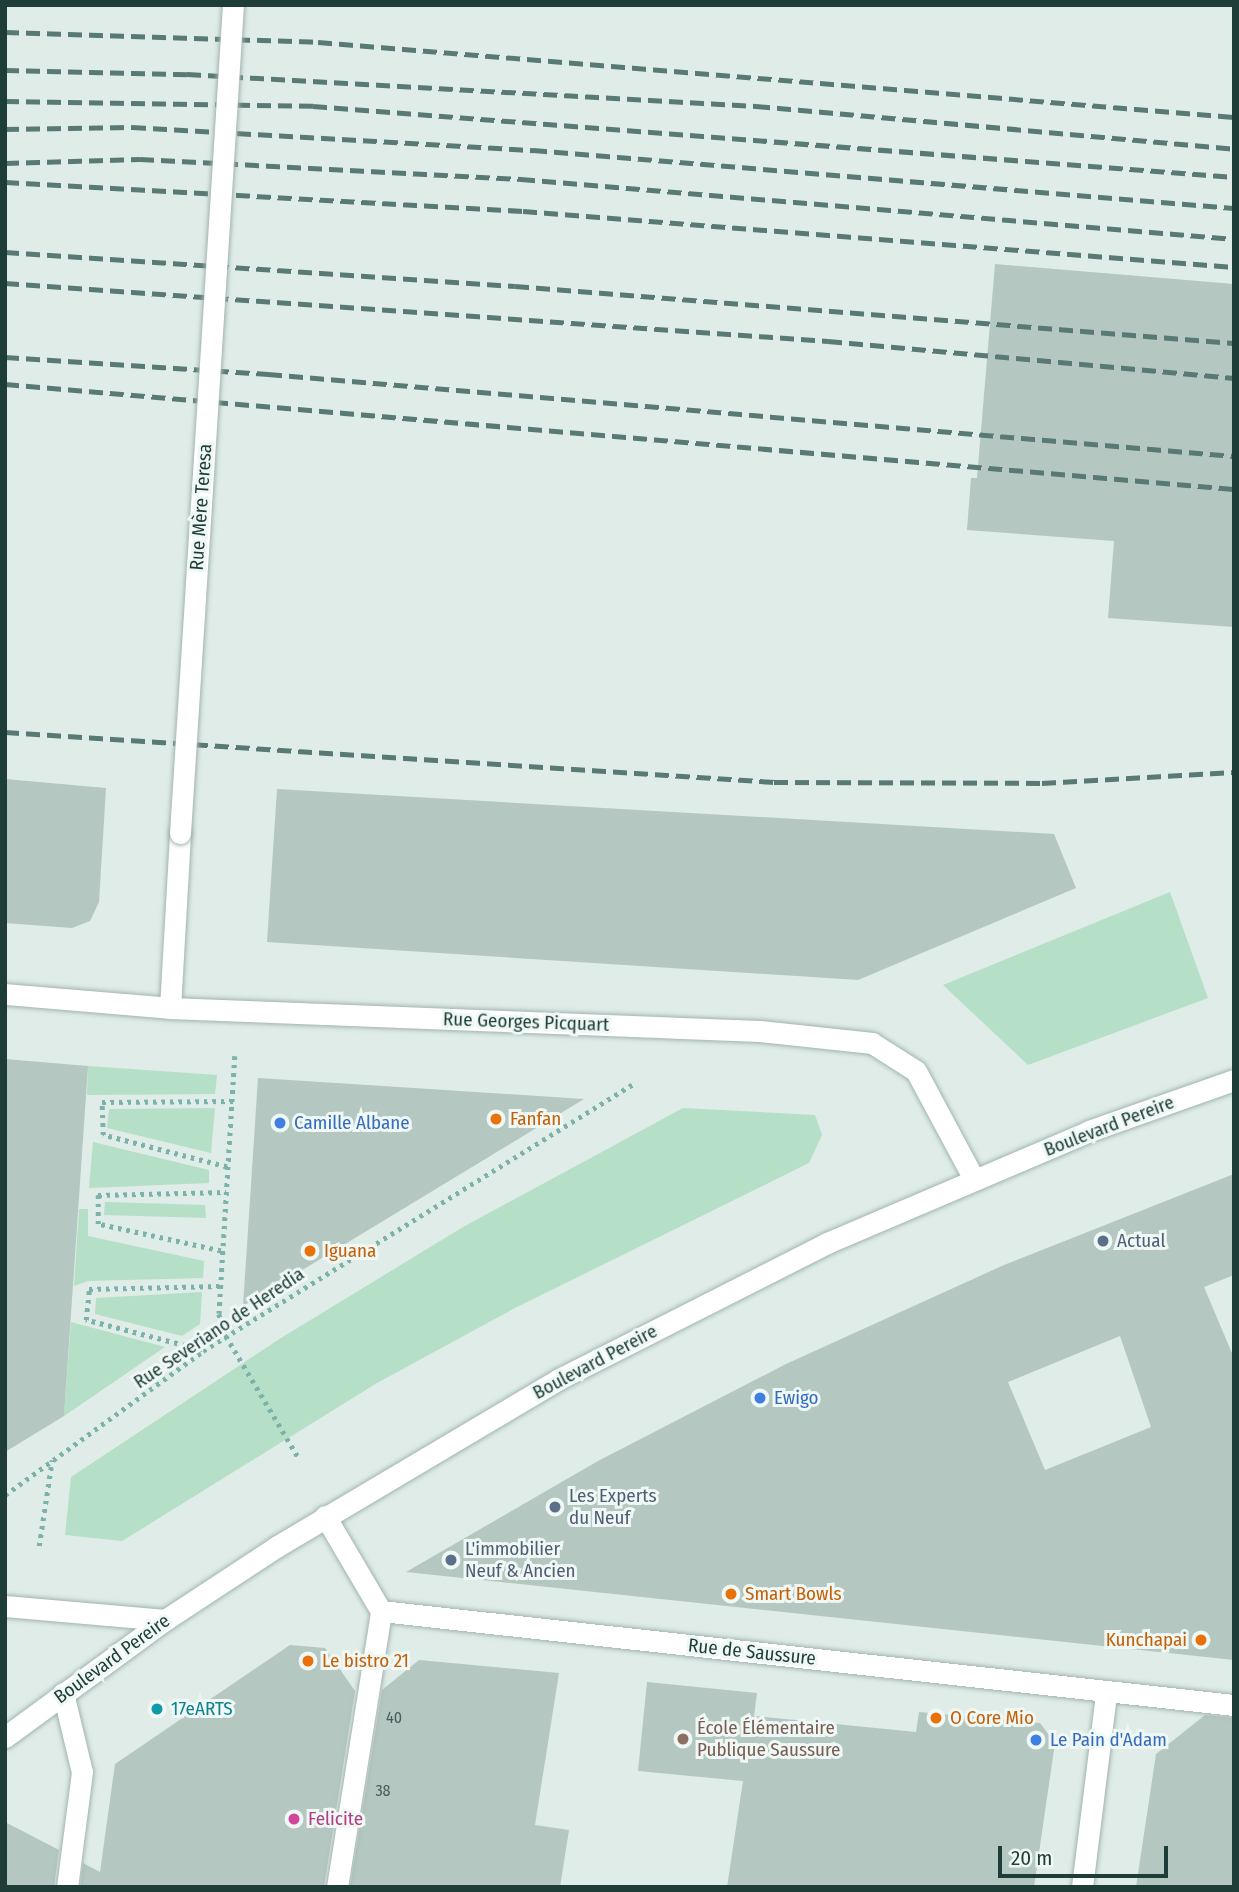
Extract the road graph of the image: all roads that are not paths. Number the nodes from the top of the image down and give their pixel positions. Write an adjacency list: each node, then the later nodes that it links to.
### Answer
1 (233, 5): 3 (street, Rue Mère Teresa, bridge)
2 (5, 994): 3 (street, Rue Georges Picquart)
3 (170, 1008): 5 (street, Rue Georges Picquart)
4 (1234, 1080): 5 (street, Boulevard Pereire)
5 (974, 1179): 6 (street, Boulevard Pereire)
6 (325, 1516): 8 (street); 9 (street, Boulevard Pereire)
7 (5, 1606): 9 (street)
8 (380, 1611): 11 (street, Rue de Saussure); 15 (street)
9 (165, 1620): 10 (street, Boulevard Pereire)
10 (63, 1693): 13 (street, Boulevard Pereire); 14 (street)
11 (1106, 1693): 12 (street, Rue de Saussure); 16 (street)
12 (1234, 1705)
13 (5, 1737)
14 (67, 1887)
15 (337, 1887)
16 (1082, 1887)

